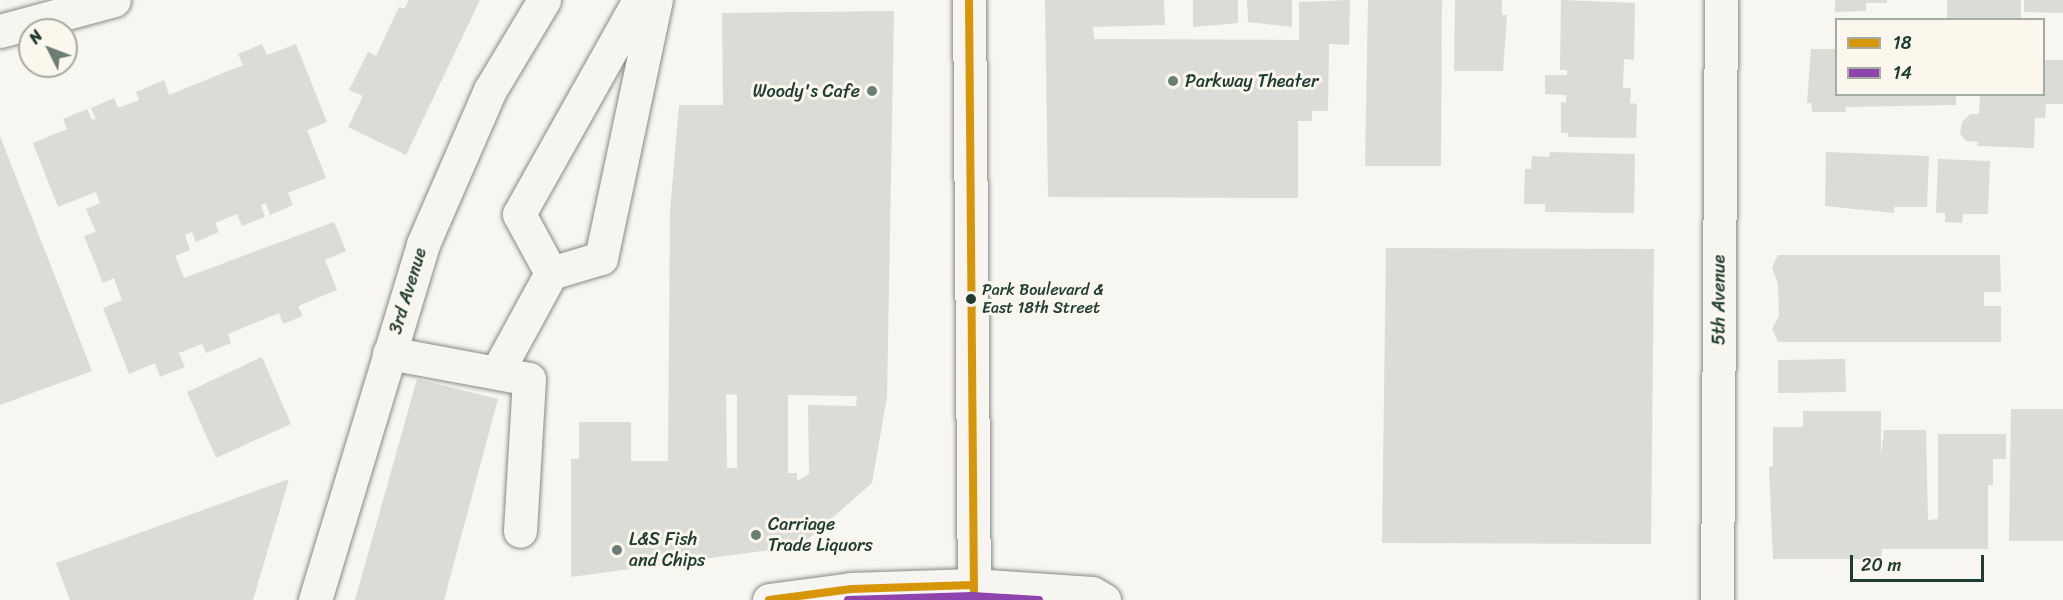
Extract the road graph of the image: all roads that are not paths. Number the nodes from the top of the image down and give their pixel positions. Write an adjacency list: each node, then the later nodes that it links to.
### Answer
1 (114, 0): 7 (street)
2 (544, 0): 9 (street, 3rd Avenue)
3 (639, 0): 8 (street)
4 (656, 0): 8 (street)
5 (969, 0): 12 (street)
6 (1721, 0): 16 (street, 5th Avenue)
7 (0, 31)
8 (551, 273): 10 (street)
9 (389, 353): 10 (street); 13 (street, 3rd Avenue)
10 (497, 372): 11 (street)
11 (520, 531)
12 (973, 593): 14 (street); 15 (street)
13 (315, 600)
14 (769, 600)
15 (1104, 600)
16 (1717, 600)

